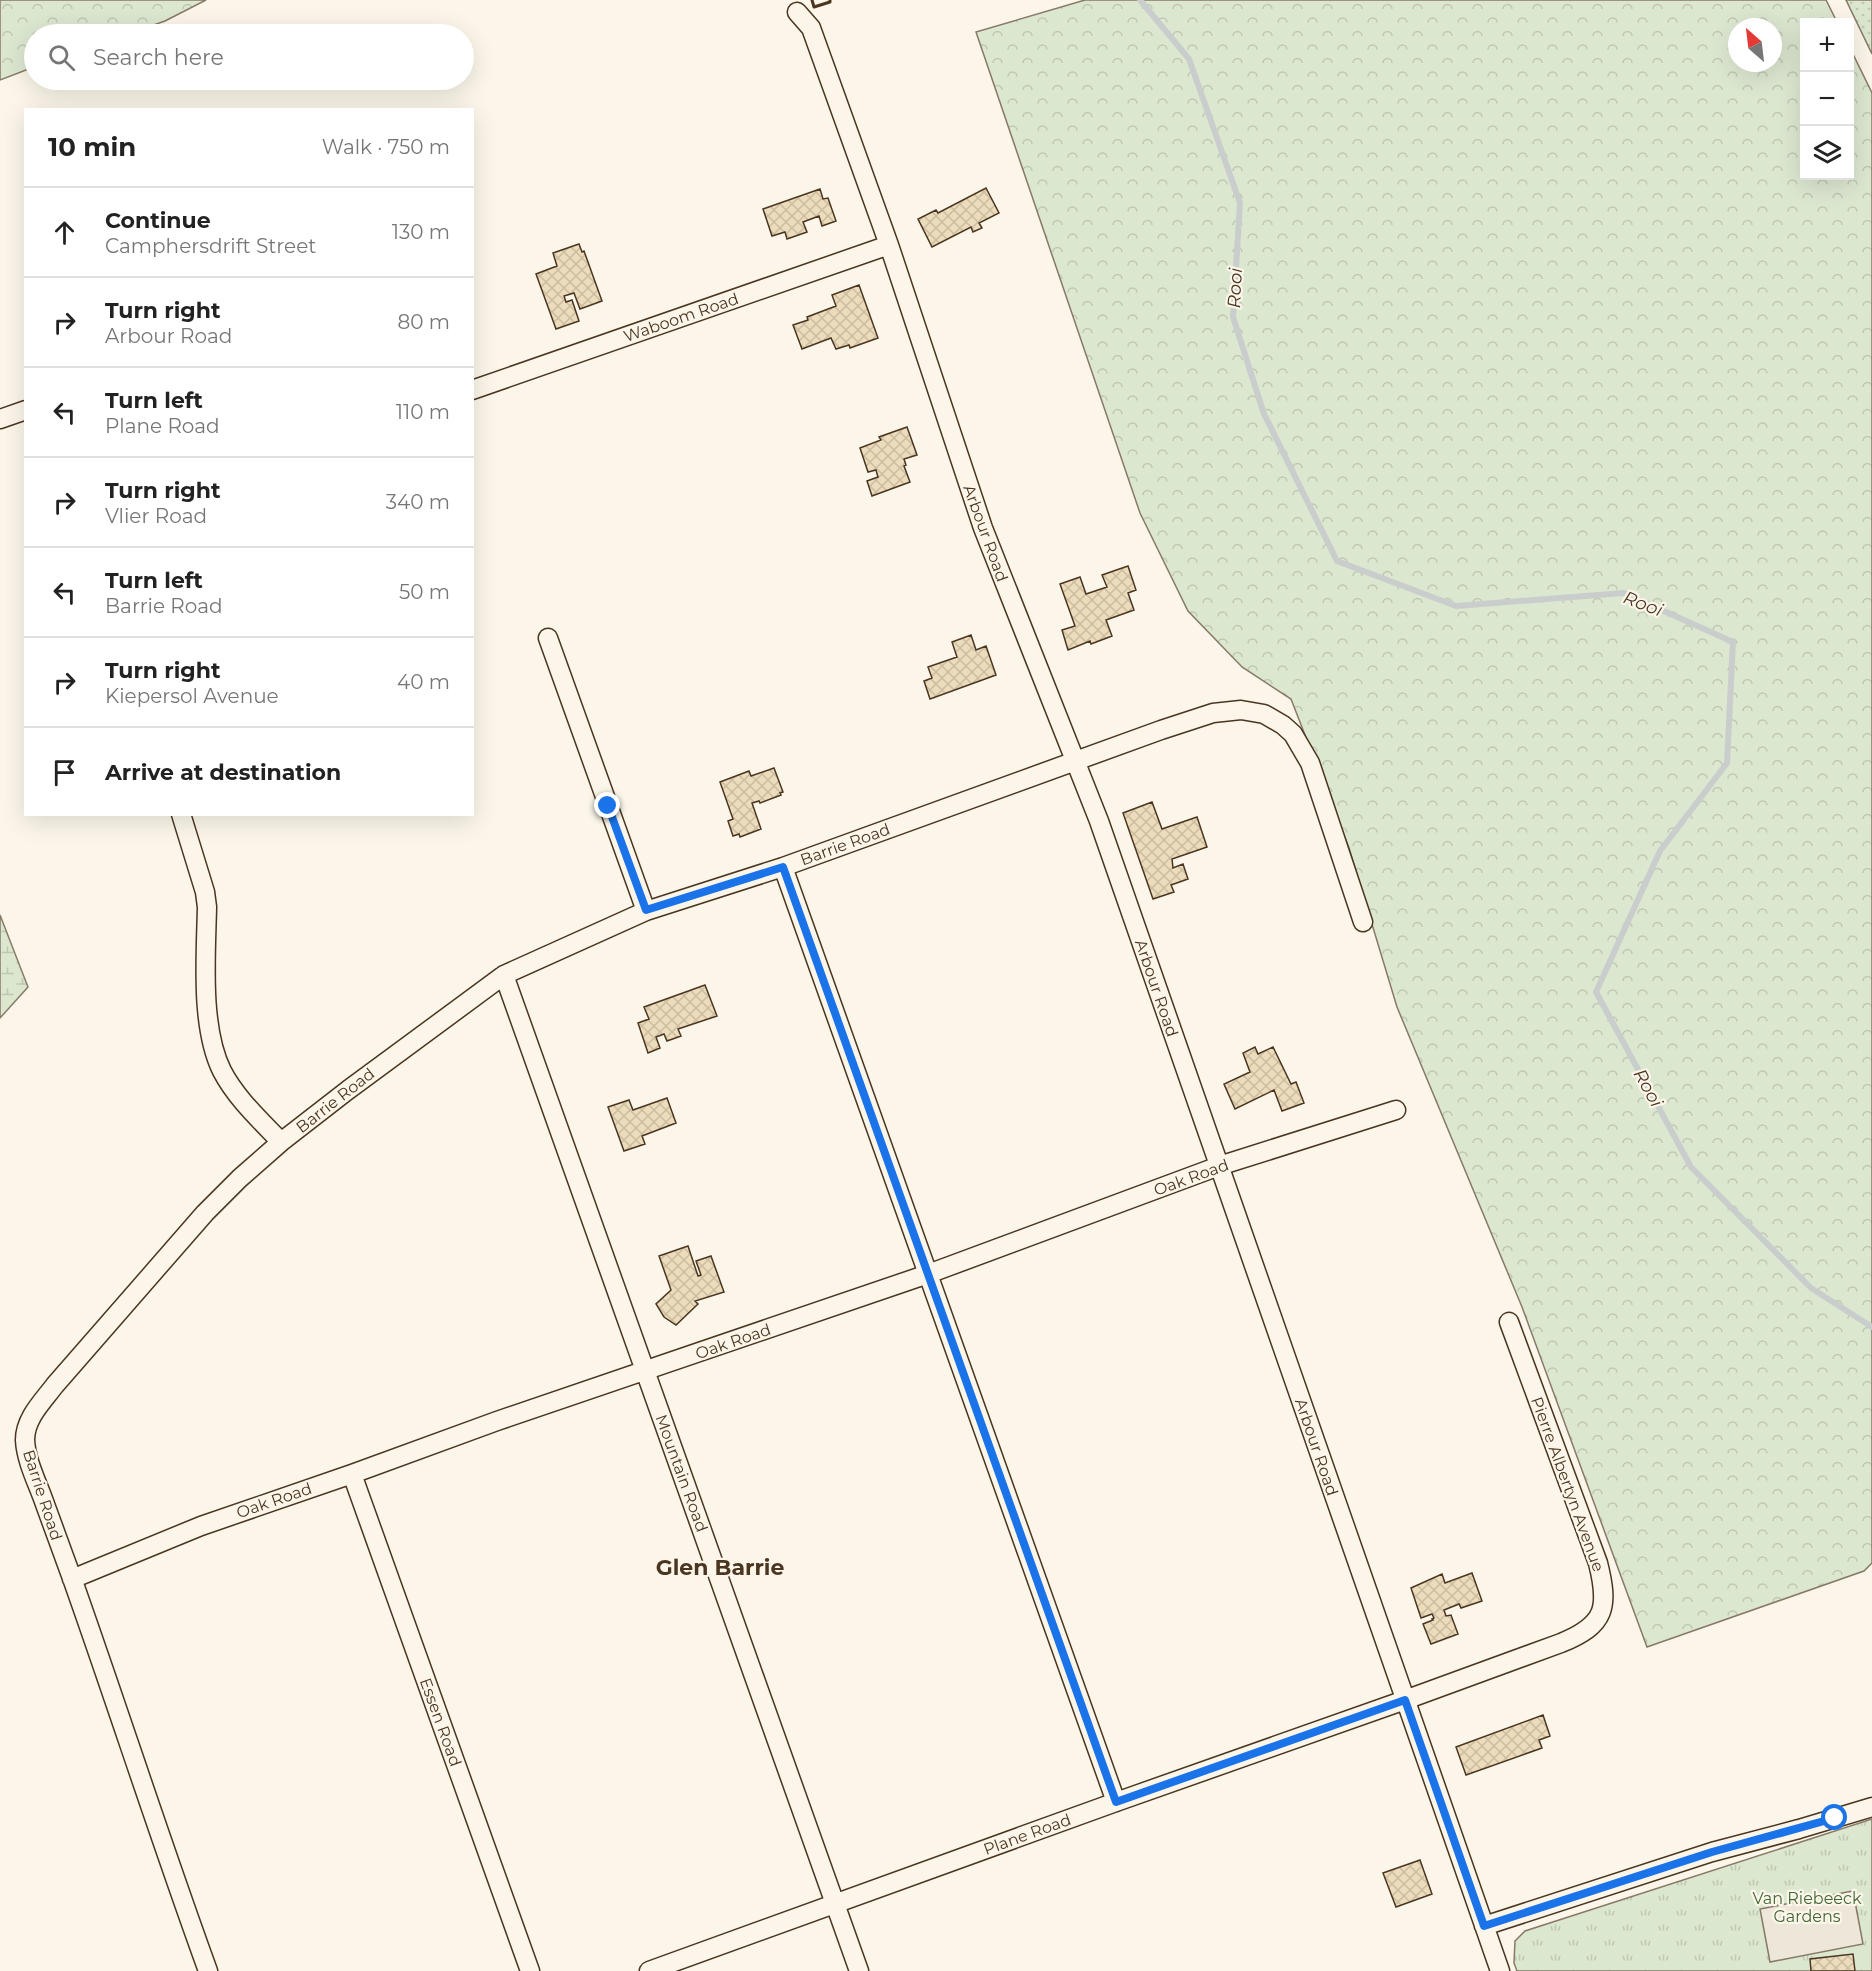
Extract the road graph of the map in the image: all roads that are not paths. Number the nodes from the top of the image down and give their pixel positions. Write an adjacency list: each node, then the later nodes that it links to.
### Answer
1 (797, 12): 2 (street, Arbour Road)
2 (889, 245): 3 (street, Waboom Road); 7 (street, Arbour Road)
3 (474, 389)
4 (24, 411): 5 (street)
5 (0, 418)
6 (548, 638): 10 (street)
7 (1074, 762): 9 (street, Barrie Road); 11 (street, Barrie Road); 15 (street, Arbour Road)
8 (182, 816): 14 (street)
9 (783, 867): 10 (street, Barrie Road); 16 (street)
10 (646, 910): 12 (street, Barrie Road)
11 (1363, 922)
12 (504, 975): 14 (street, Barrie Road); 18 (street, Mountain Road)
13 (1396, 1110): 15 (street, Oak Road)
14 (281, 1142): 20 (street, Barrie Road)
15 (1219, 1166): 16 (street, Oak Road); 21 (street, Arbour Road)
16 (928, 1274): 18 (street, Oak Road); 22 (street)
17 (1509, 1322): 21 (street, Pierre Albertyn Avenue)
18 (645, 1370): 19 (street, Oak Road); 24 (street, Mountain Road)
19 (352, 1474): 20 (street, Oak Road); 27 (street, Essen Road)
20 (72, 1579): 26 (street, Barrie Road)
21 (1405, 1700): 22 (street, Plane Road); 25 (street, Arbour Road)
22 (1116, 1802): 24 (street, Plane Road)
23 (1872, 1807): 25 (street)
24 (835, 1904): 28 (street, Plane Road); 29 (street, Mountain Road)
25 (1484, 1926): 30 (street, Arbour Road)
26 (208, 1971)
27 (530, 1971)
28 (649, 1971)
29 (859, 1971)
30 (1500, 1971)

